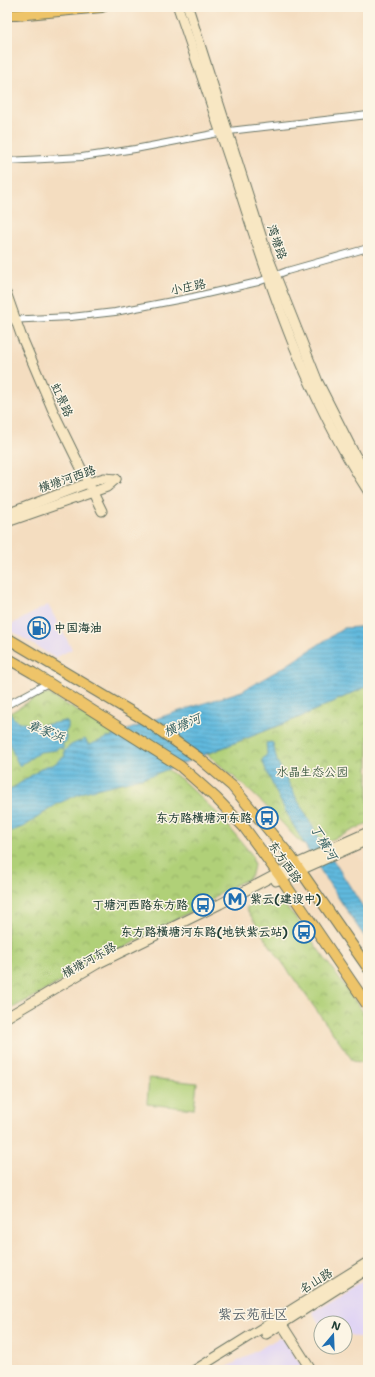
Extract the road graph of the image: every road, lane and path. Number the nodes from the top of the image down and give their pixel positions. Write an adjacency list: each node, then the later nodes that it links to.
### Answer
1 (102, 7): 4 (main road)
2 (178, 7): 6 (street)
3 (188, 7): 6 (street, 湾塘路)
4 (7, 15)
5 (368, 115): 6 (street)
6 (224, 132): 7 (street); 9 (street, 湾塘路)
7 (7, 161)
8 (368, 248): 9 (street, 小庄路)
9 (272, 277): 11 (street, 小庄路); 12 (street, 湾塘路); 14 (street)
10 (7, 295): 11 (street, 虹景路)
11 (11, 320): 13 (street, 虹景路)
12 (368, 476)
13 (88, 483): 15 (street, 虹景路); 15 (street, 横塘河西路); 17 (street, 横塘河西路)
14 (368, 491)
15 (93, 492): 16 (street, 虹景路); 18 (street, 横塘河西路)
16 (102, 511)
17 (7, 514)
18 (7, 522)
19 (7, 638): 26 (main road, 东方西路)
20 (7, 658): 21 (main road)
21 (48, 682): 22 (street); 27 (main road, 东方西路)
22 (9, 704)
23 (368, 832): 25 (street)
24 (368, 840): 25 (street)
25 (334, 851): 26 (street, 横塘河东路)
26 (298, 867): 27 (street, 横塘河东路); 28 (main road, 东方西路)
27 (279, 876): 29 (main road, 东方西路); 30 (street, 横塘河东路); 31 (street, 横塘河东路)
28 (368, 968)
29 (368, 1006)
30 (7, 1016)
31 (7, 1021)
32 (368, 1262): 34 (street, 名山路)
33 (368, 1269): 34 (street, 名山路)
34 (280, 1322): 35 (street, 名山路); 36 (street, 名山路); 37 (street)
35 (195, 1370)
36 (206, 1370)
37 (311, 1370)

